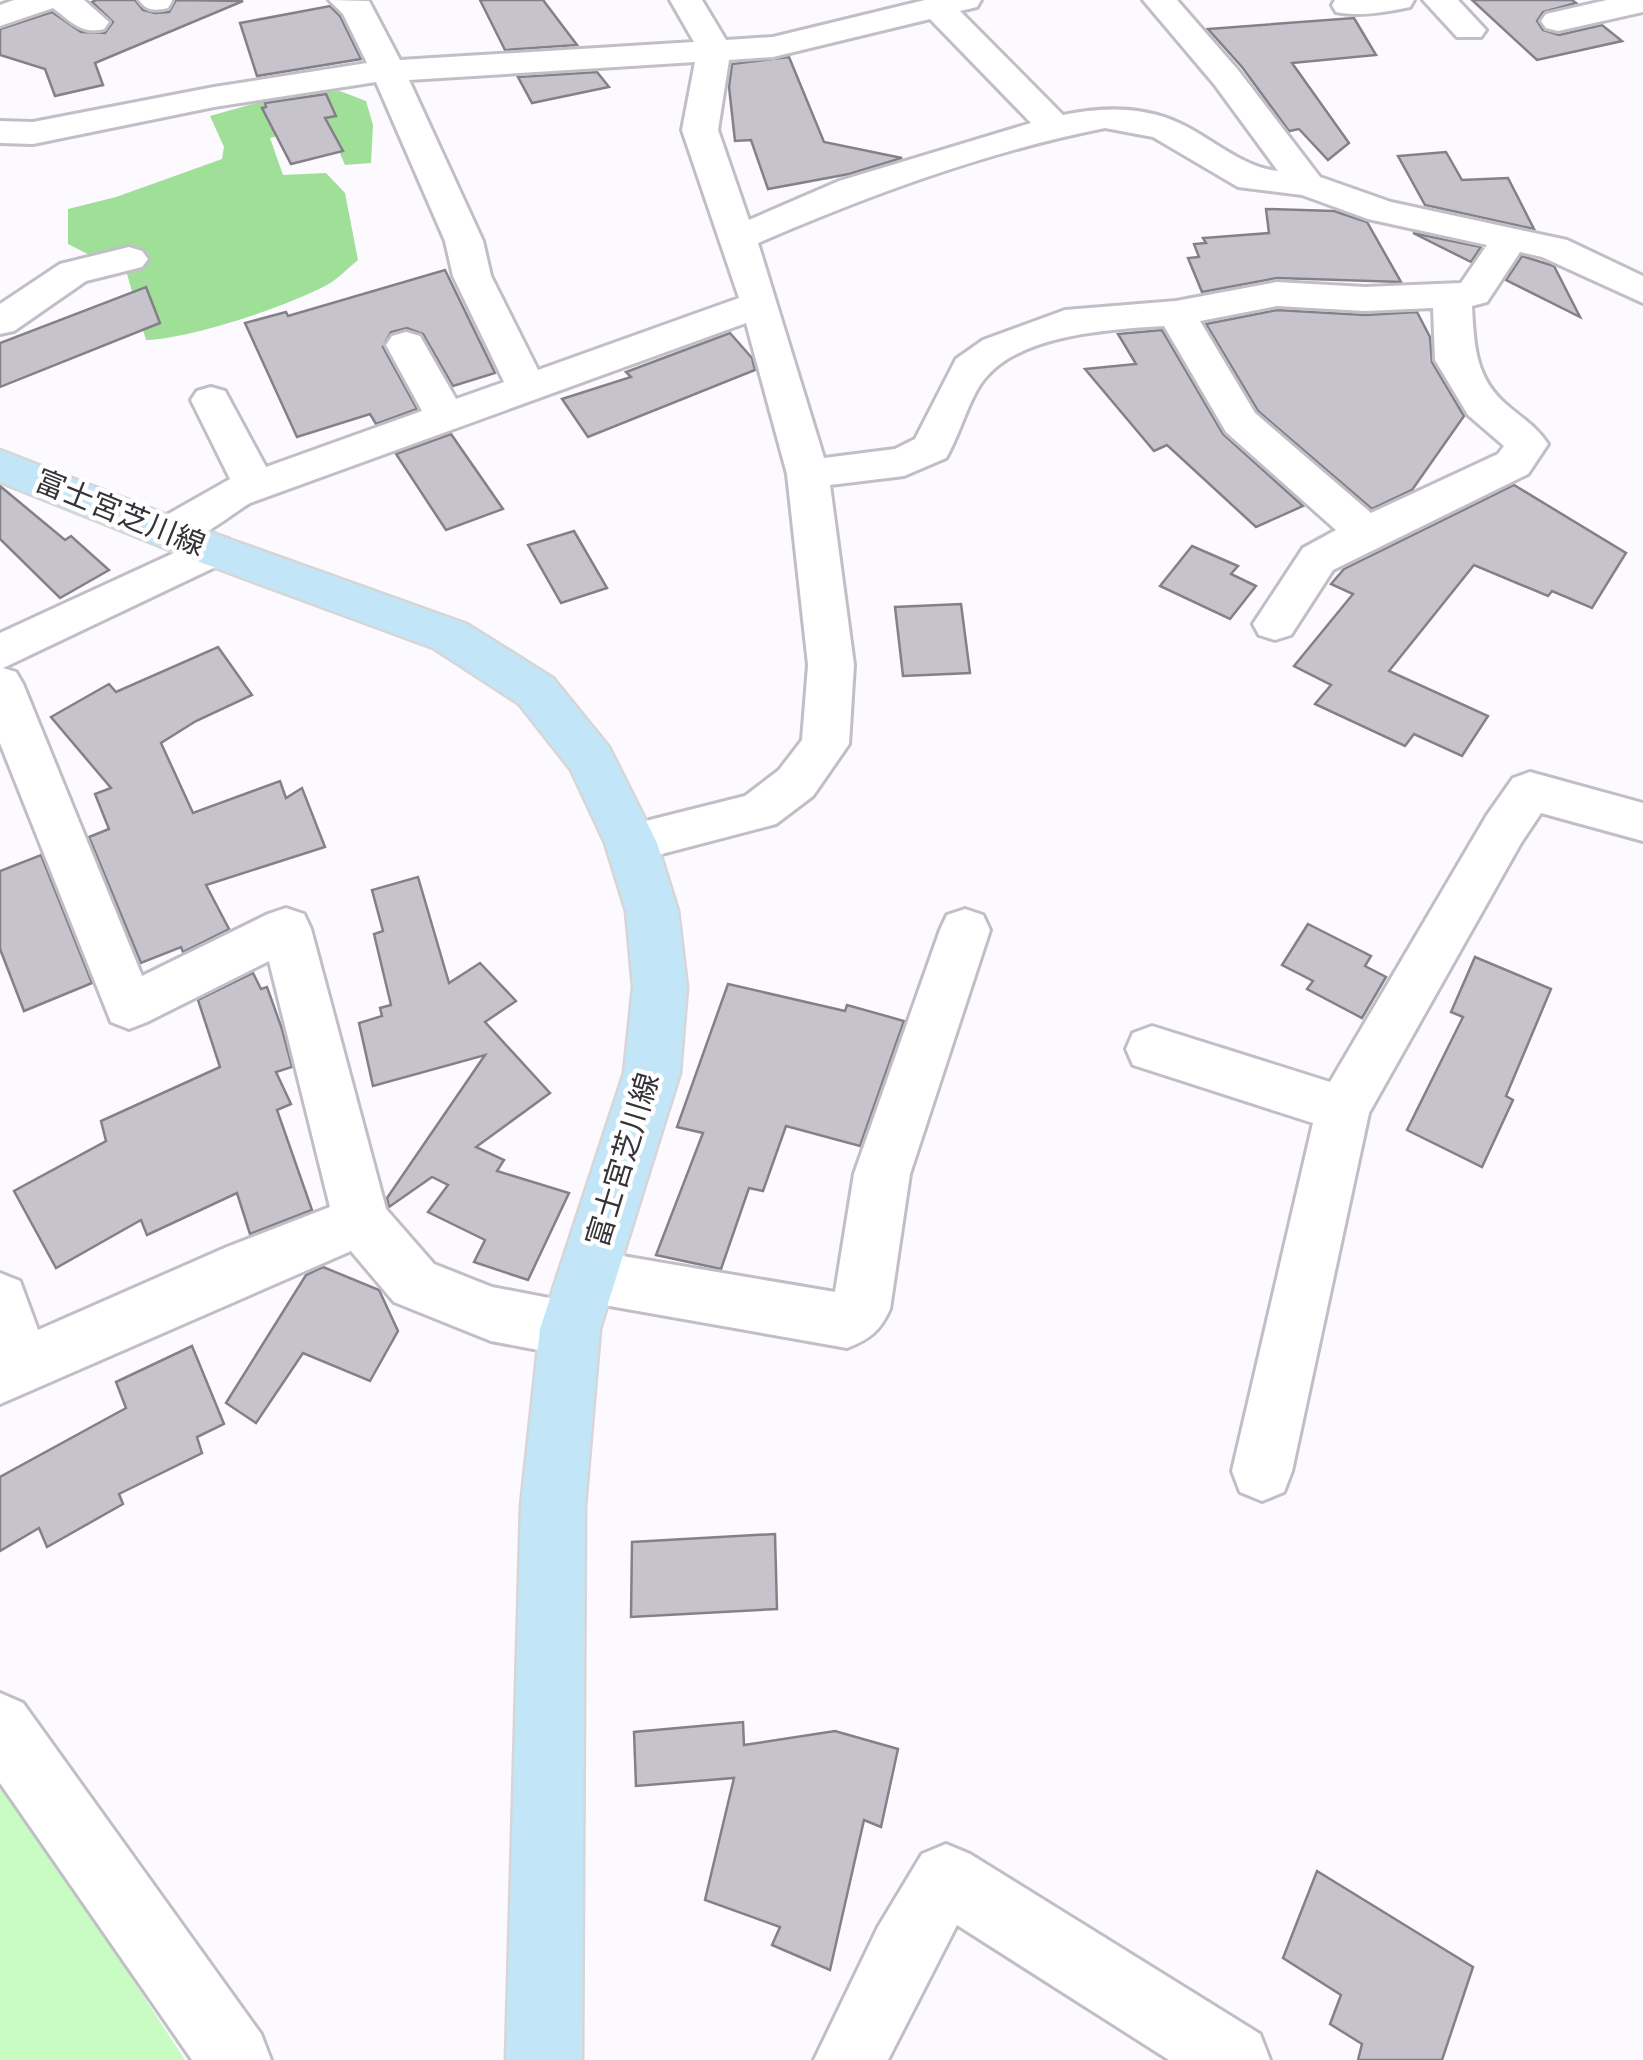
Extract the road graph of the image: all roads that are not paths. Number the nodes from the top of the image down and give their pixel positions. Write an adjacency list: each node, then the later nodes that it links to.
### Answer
1 (46, 0): 11 (street)
2 (63, 0): 12 (street)
3 (345, 0): 16 (street)
4 (686, 0): 15 (street)
5 (1159, 0): 19 (street)
6 (1398, 0): 10 (street)
7 (1439, 0): 14 (street)
8 (1634, 0): 13 (street)
9 (951, 4): 15 (street); 17 (street)
10 (1348, 5)
11 (0, 16)
12 (92, 22)
13 (1577, 26)
14 (1469, 30)
15 (714, 48): 16 (street); 20 (street)
16 (388, 70): 18 (street); 29 (street)
17 (1055, 128): 19 (street); 20 (street)
18 (0, 132)
19 (1306, 185): 21 (street)
20 (736, 239): 25 (street)
21 (1509, 240): 23 (street); 24 (street)
22 (129, 259): 27 (street)
23 (1643, 291)
24 (1452, 297): 26 (street); 35 (street)
25 (760, 304): 29 (street); 33 (street)
26 (1176, 313): 33 (street); 35 (street)
27 (0, 322)
28 (406, 345): 31 (street)
29 (527, 388): 31 (street)
30 (211, 400): 34 (street)
31 (446, 418): 34 (street)
32 (0, 465): 36 (main road, 富士宮芝川線)
33 (808, 474): 41 (street)
34 (255, 486): 36 (street)
35 (1366, 532): 37 (street)
36 (192, 541): 38 (street); 41 (main road, 富士宮芝川線)
37 (1275, 624)
38 (0, 652)
39 (0, 684): 45 (street)
40 (1643, 822): 44 (street)
41 (631, 842): 46 (main road, 富士宮芝川線)
42 (966, 930): 46 (street)
43 (1152, 1049): 44 (street)
44 (1343, 1110): 50 (street)
45 (361, 1221): 48 (street); 49 (street)
46 (588, 1276): 48 (main road, 富士宮芝川線)
47 (0, 1300): 49 (street)
48 (570, 1329): 53 (main road, 富士宮芝川線)
49 (10, 1371)
50 (1262, 1472)
51 (0, 1726): 52 (street)
52 (235, 2060)
53 (544, 2060)
54 (850, 2060): 55 (street)
55 (1234, 2060)

